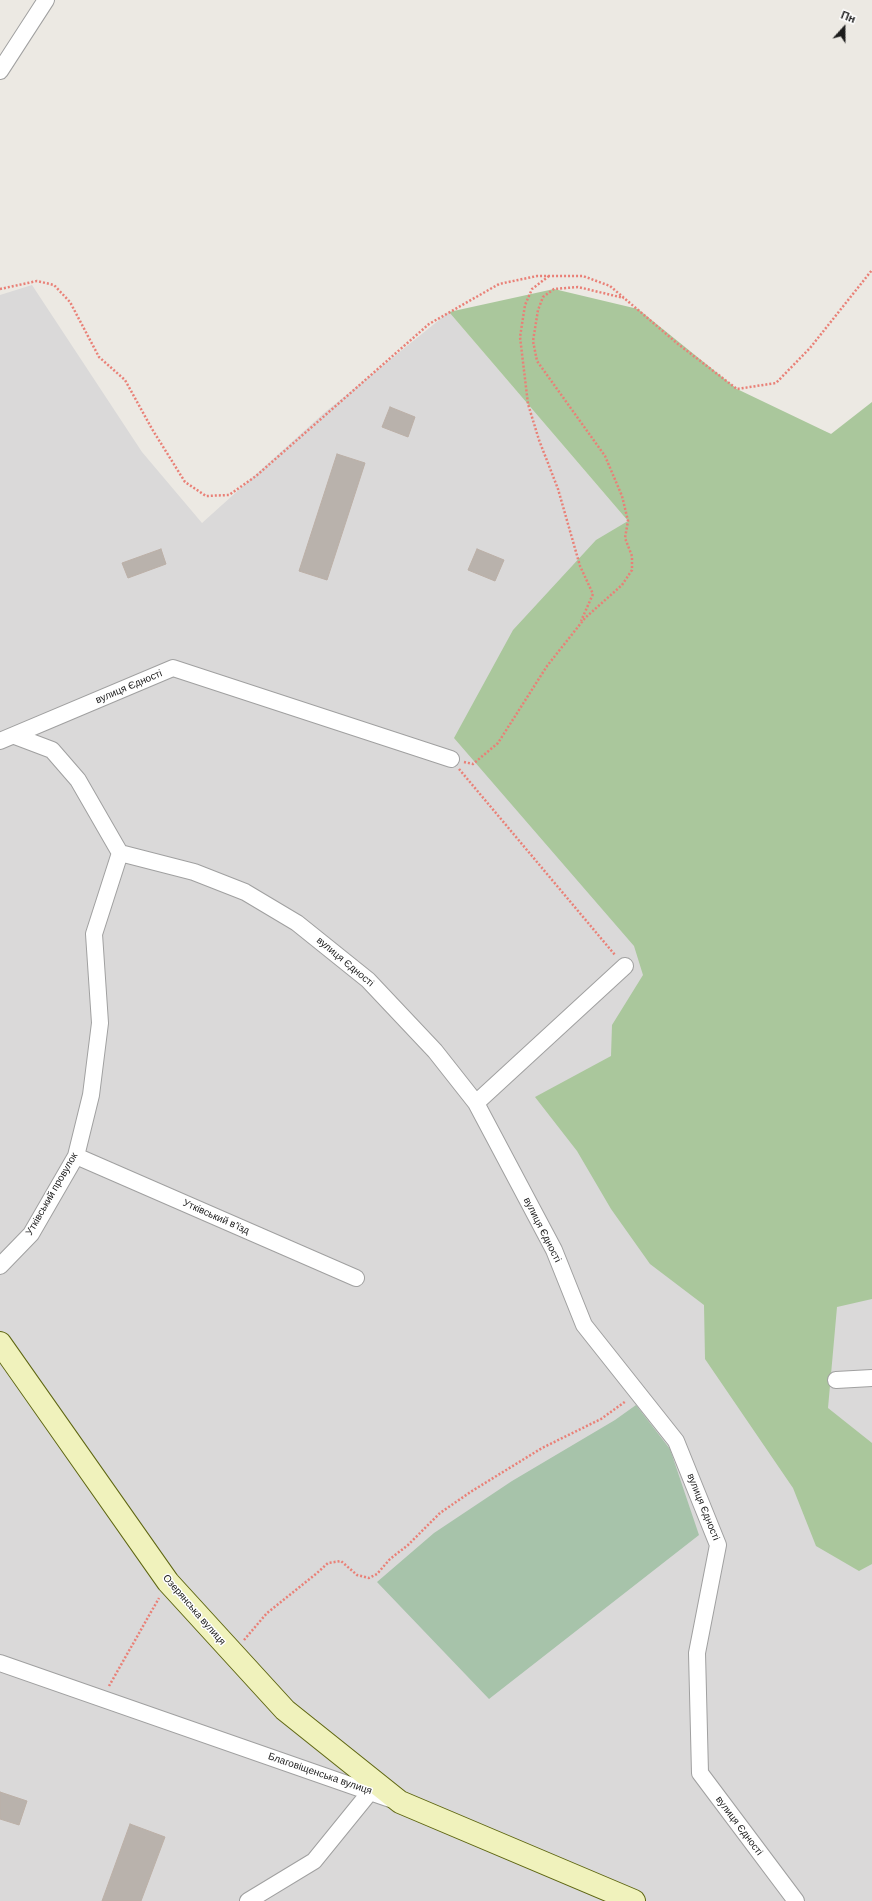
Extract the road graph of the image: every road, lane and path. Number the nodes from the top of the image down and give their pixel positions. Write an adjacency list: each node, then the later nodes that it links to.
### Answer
1 (46, 0): 2 (street)
2 (0, 71)
3 (872, 270): 6 (path)
4 (550, 276): 5 (path); 6 (path); 7 (path)
5 (0, 289)
6 (625, 299): 7 (path)
7 (580, 625): 9 (path)
8 (7, 739): 9 (street, вулиця Єдності); 10 (street, вулиця Єдності)
9 (451, 759): 11 (path)
10 (120, 853): 12 (street, вулиця Єдності); 13 (street, Утківський провулок)
11 (625, 966): 12 (street)
12 (476, 1103): 19 (street, вулиця Єдності)
13 (76, 1156): 14 (street, Утківський провулок); 15 (street, Утківський в'їзд)
14 (0, 1266)
15 (356, 1278)
16 (0, 1343): 20 (street, Озерянська вулиця)
17 (872, 1378): 18 (street)
18 (836, 1380)
19 (638, 1393): 21 (path); 28 (street, вулиця Єдності)
20 (168, 1582): 21 (street, Озерянська вулиця); 23 (path)
21 (234, 1655): 25 (street, Озерянська вулиця)
22 (0, 1663): 23 (street, Благовіщенська вулиця)
23 (102, 1699): 24 (street, Благовіщенська вулиця)
24 (370, 1792): 25 (street, Благовіщенська вулиця); 26 (street)
25 (400, 1802): 27 (street, Благовіщенська вулиця)
26 (248, 1901)
27 (634, 1901)
28 (796, 1901)

